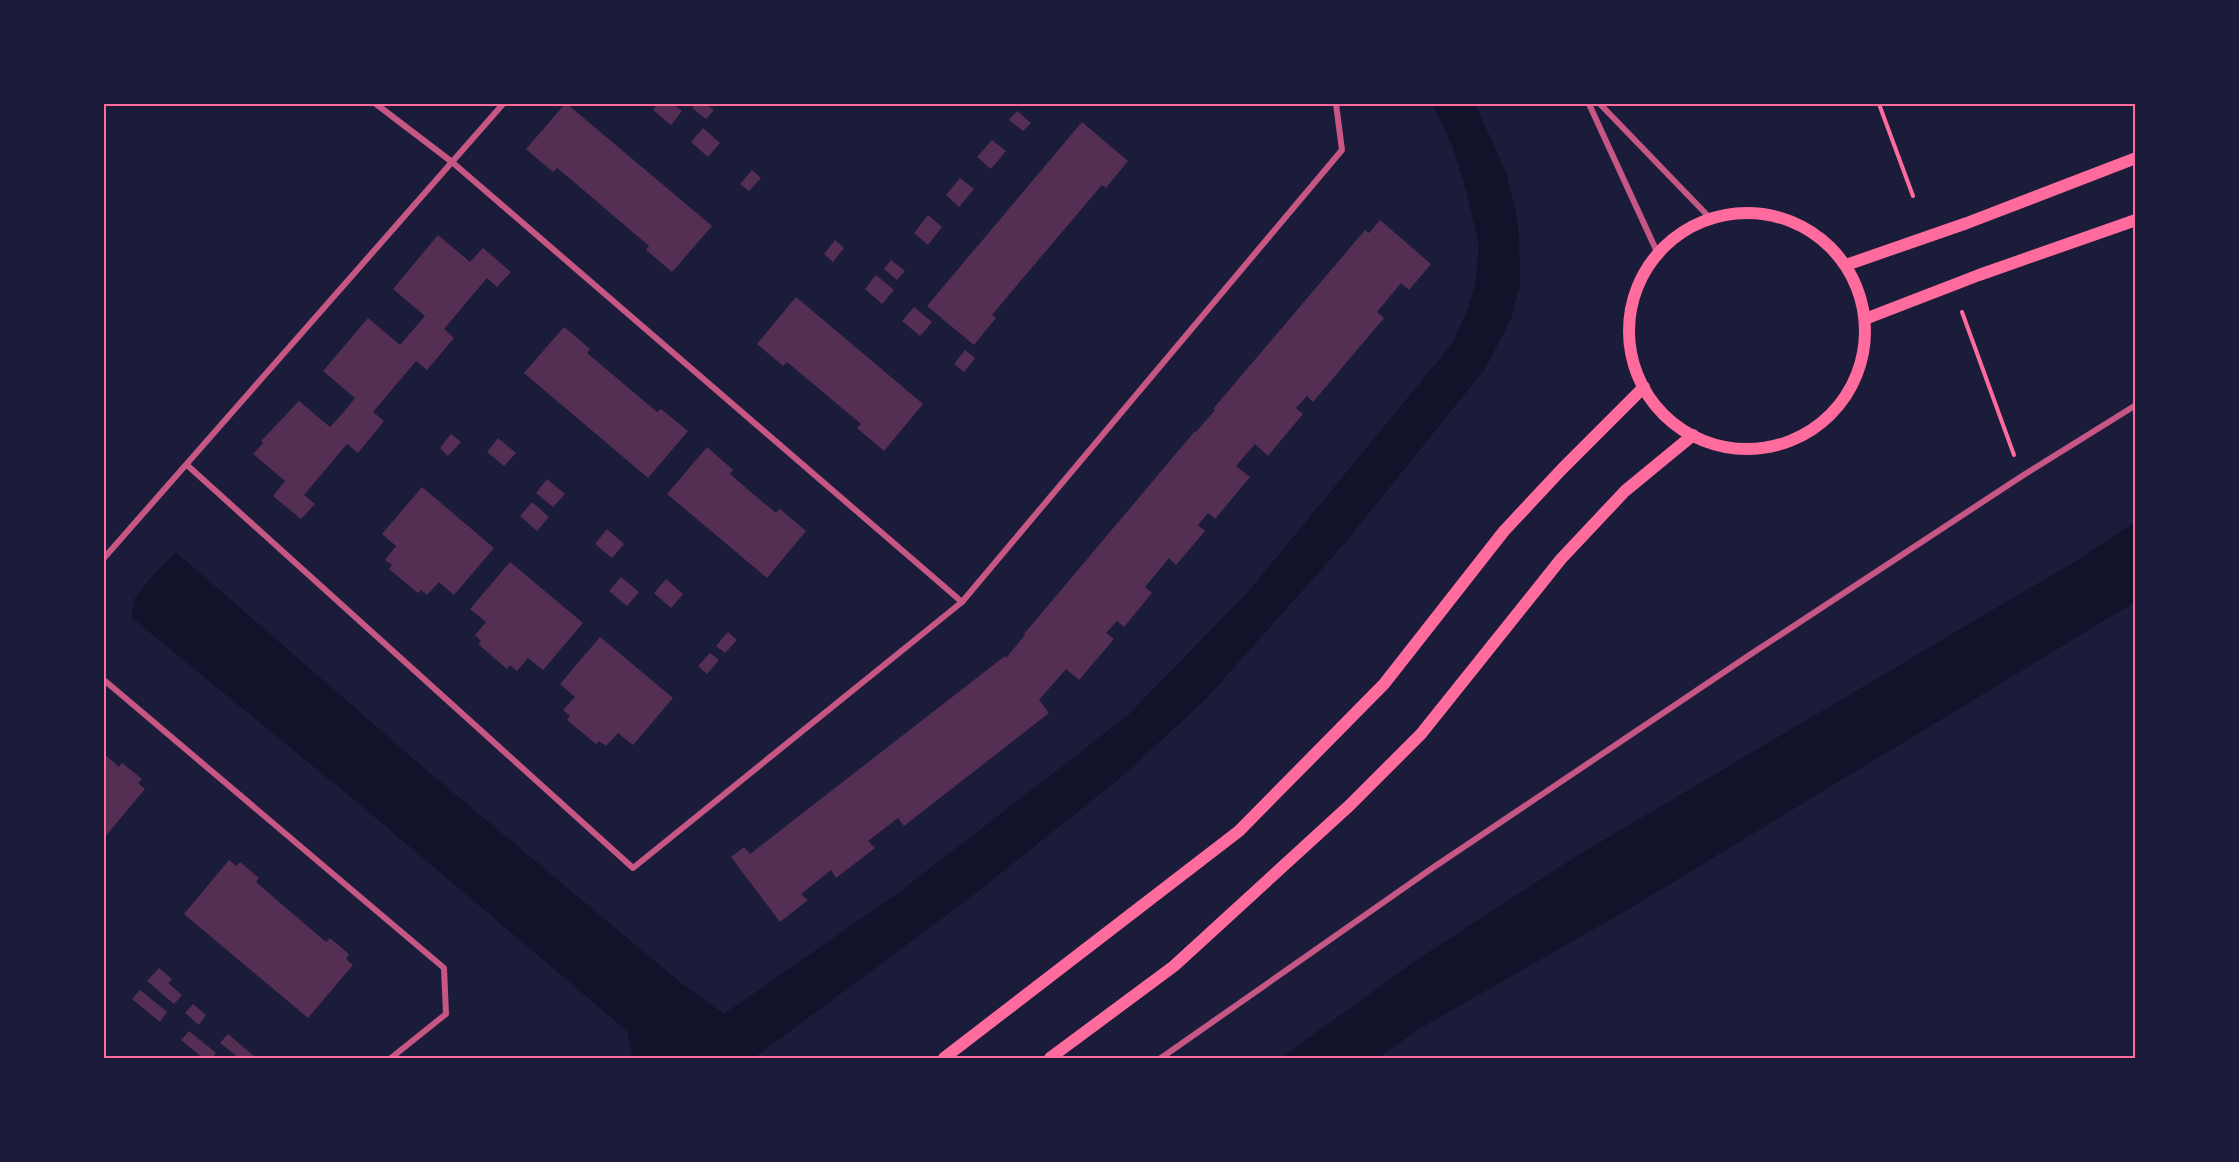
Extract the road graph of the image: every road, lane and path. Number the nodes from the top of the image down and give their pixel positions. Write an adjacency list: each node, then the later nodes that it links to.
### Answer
1 (376, 104): 8 (street)
2 (503, 104): 8 (street)
3 (1336, 104): 22 (street)
4 (1589, 104): 12 (street)
5 (1600, 104): 10 (street)
6 (1879, 104): 9 (path)
7 (2136, 158): 13 (main road)
8 (452, 162): 19 (street); 22 (street)
9 (1913, 196)
10 (1711, 219): 12 (main road); 13 (main road)
11 (2136, 220): 15 (main road)
12 (1658, 254): 16 (main road)
13 (1846, 265): 15 (main road)
14 (1962, 312): 20 (path)
15 (1865, 319): 18 (main road)
16 (1644, 387): 18 (main road); 25 (main road)
17 (2136, 405): 20 (street)
18 (1693, 435): 26 (main road)
19 (186, 465): 21 (street); 22 (street)
20 (2022, 476): 27 (street)
21 (104, 558)
22 (962, 602)
23 (104, 680): 24 (street)
24 (391, 1059)
25 (944, 1059)
26 (1050, 1059)
27 (1161, 1059)

